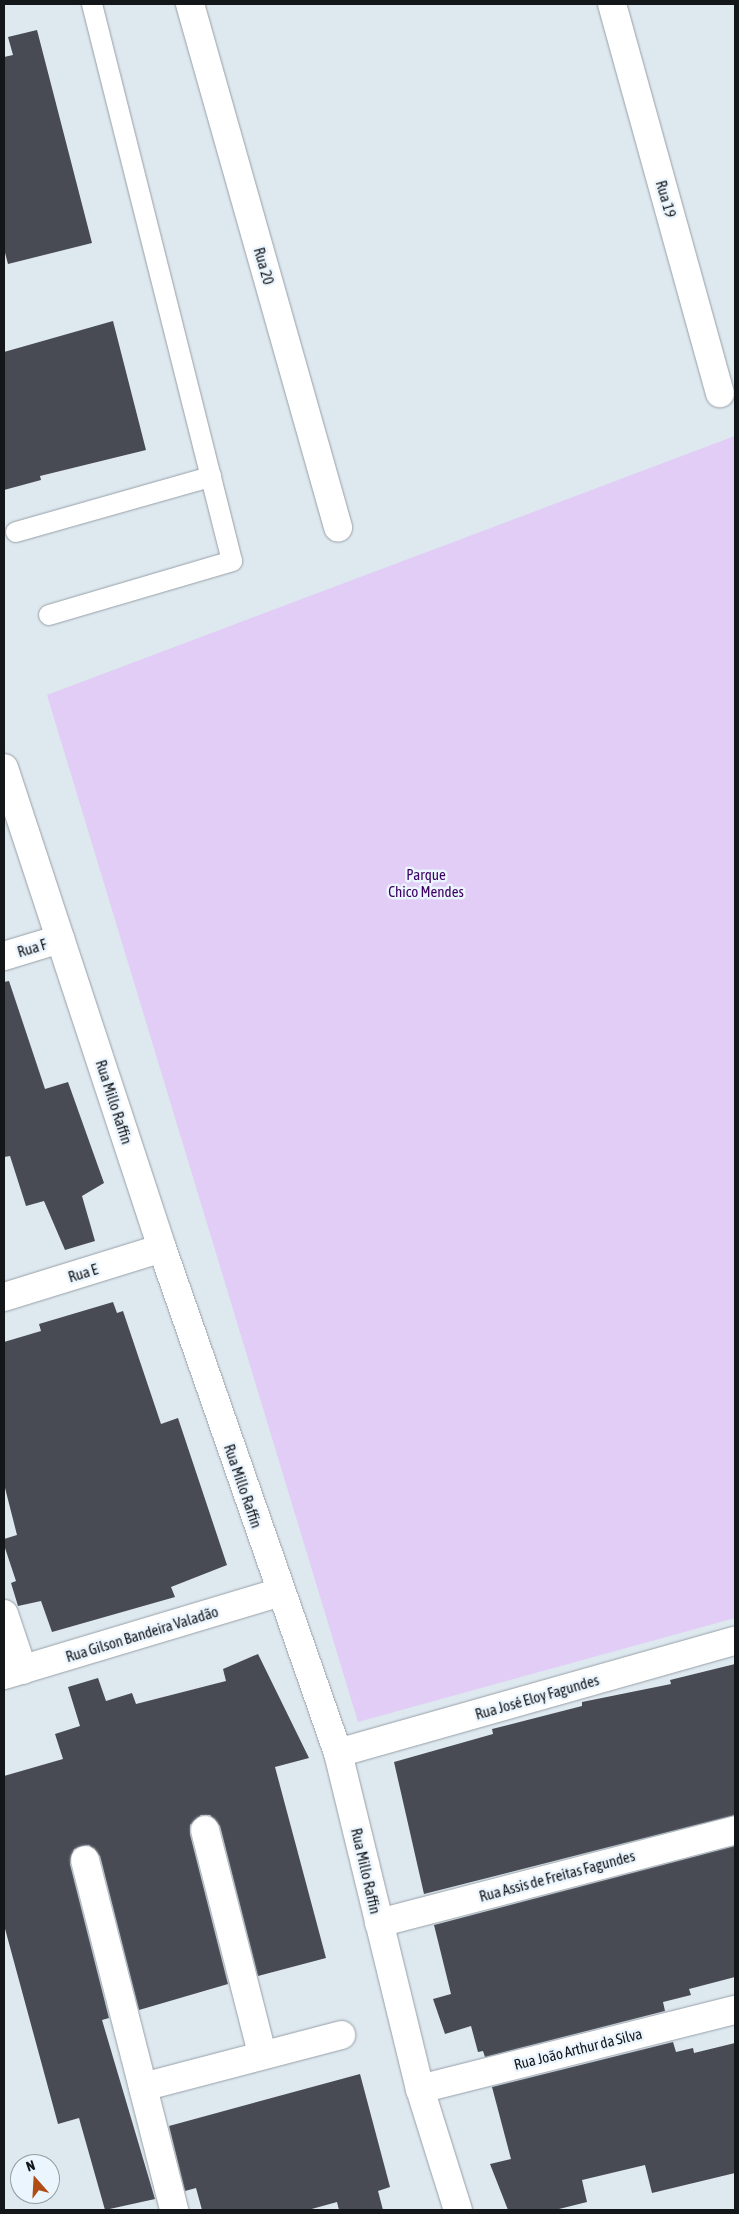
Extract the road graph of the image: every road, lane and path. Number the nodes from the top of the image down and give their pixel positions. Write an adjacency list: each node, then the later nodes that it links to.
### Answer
1 (92, 4): 5 (lane)
2 (190, 4): 6 (street, Rua 20)
3 (612, 4): 4 (street, Rua 19)
4 (720, 393)
5 (211, 476): 7 (lane); 8 (lane)
6 (338, 528)
7 (16, 532)
8 (49, 615)
9 (4, 768): 10 (street, Rua Millo Raffin)
10 (60, 939): 11 (street, Rua F); 12 (street, Rua Millo Raffin)
11 (4, 956)
12 (162, 1248): 13 (street, Rua E); 14 (street, Rua Millo Raffin)
13 (4, 1297)
14 (280, 1592): 17 (street, Rua Gilson Bandeira Valadão); 18 (street, Rua Millo Raffin)
15 (4, 1614): 17 (street)
16 (735, 1641): 18 (street, Rua José Eloy Fagundes)
17 (13, 1672)
18 (338, 1753): 22 (street, Rua Millo Raffin)
19 (205, 1830): 25 (street)
20 (735, 1830): 22 (street, Rua Assis de Freitas Fagundes)
21 (85, 1860): 26 (street)
22 (379, 1923): 27 (street, Rua Millo Raffin)
23 (735, 2010): 27 (street, Rua João Arthur da Silva)
24 (341, 2035): 25 (street)
25 (262, 2054): 26 (street)
26 (143, 2087): 28 (street)
27 (420, 2089): 29 (street, Rua Millo Raffin)
28 (174, 2210)
29 (458, 2210)

